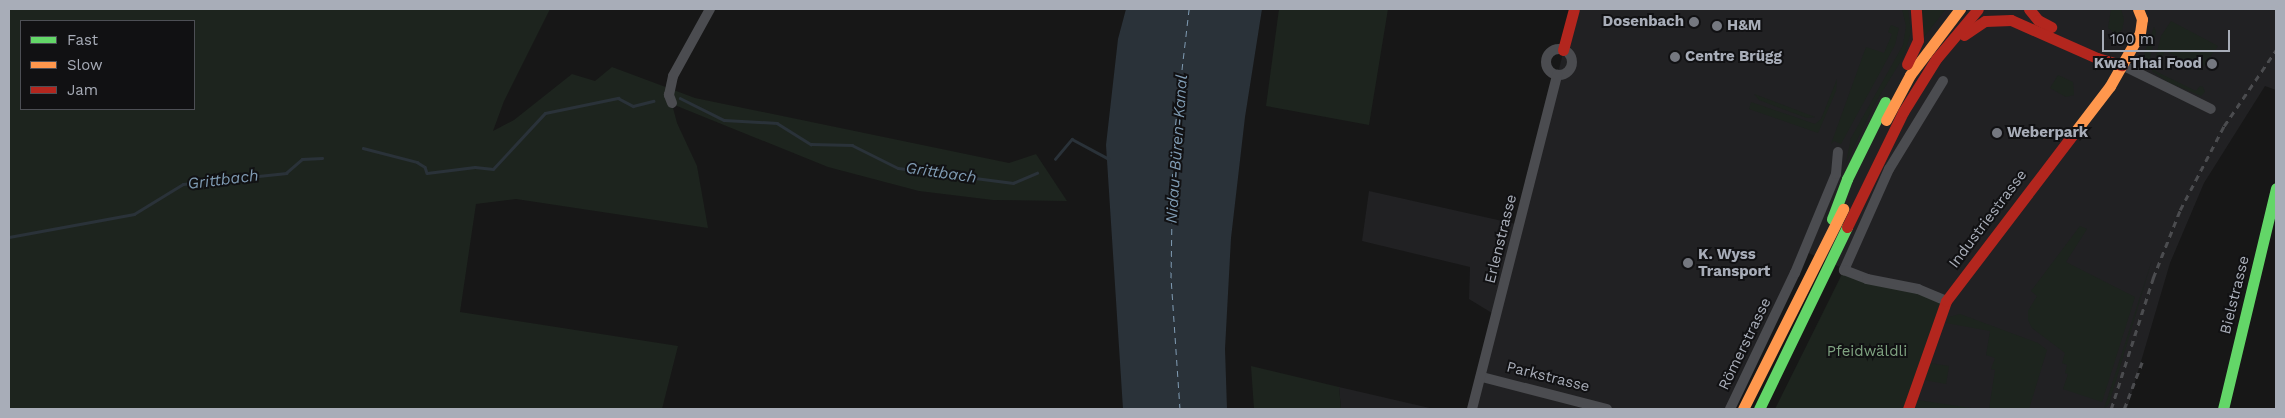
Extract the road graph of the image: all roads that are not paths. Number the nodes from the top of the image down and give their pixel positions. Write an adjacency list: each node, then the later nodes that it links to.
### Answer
1 (710, 9): 13 (street)
2 (1574, 9): 8 (main road)
3 (1916, 9): 17 (main road)
4 (1960, 9): 17 (main road)
5 (1978, 9): 9 (main road)
6 (2029, 9): 10 (main road)
7 (2138, 9): 10 (main road, Industriestrasse)
8 (1563, 50): 11 (street); 11 (street)
9 (1936, 59): 10 (main road); 24 (main road)
10 (2122, 65): 14 (street); 18 (main road, Industriestrasse)
11 (1557, 75): 19 (street, Erlenstrasse)
12 (1943, 81): 18 (street)
13 (670, 95)
14 (2211, 109)
15 (1838, 152): 22 (street, Römerstrasse)
16 (2276, 188): 26 (main road, Bielstrasse)
17 (1820, 255): 23 (main road)
18 (1946, 301): 25 (main road, Industriestrasse)
19 (1482, 376): 20 (street, Erlenstrasse); 21 (street, Parkstrasse)
20 (1472, 409)
21 (1606, 409)
22 (1730, 409)
23 (1743, 409)
24 (1759, 409)
25 (1908, 409)
26 (2223, 409)

